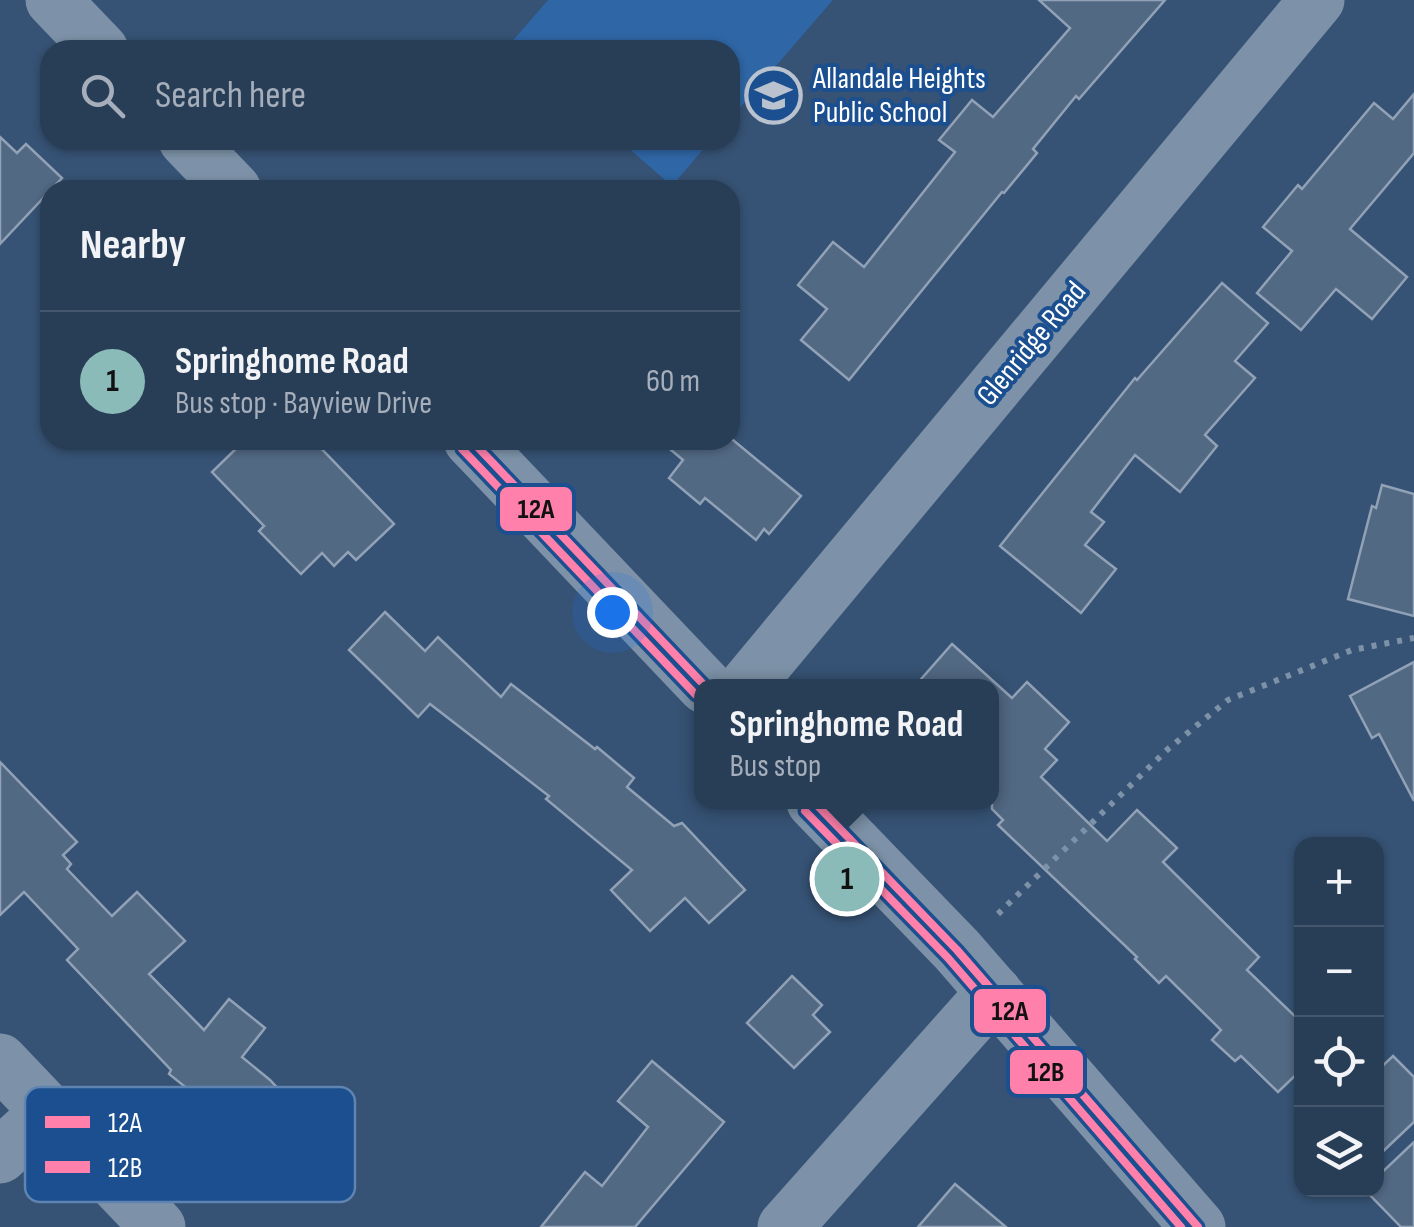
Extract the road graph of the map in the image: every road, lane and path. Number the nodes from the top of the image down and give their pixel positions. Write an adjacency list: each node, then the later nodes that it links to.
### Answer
1 (1317, 0): 7 (street, Glenridge Road)
2 (196, 150): 3 (street)
3 (224, 180)
4 (481, 450): 6 (street)
5 (1414, 638): 9 (path)
6 (698, 679)
7 (752, 679)
8 (821, 809): 10 (street)
9 (998, 914)
10 (994, 992): 17 (street); 18 (street)
11 (0, 1061): 12 (street)
12 (25, 1088)
13 (25, 1133): 14 (street)
14 (0, 1156)
15 (134, 1202): 16 (street)
16 (158, 1227)
17 (785, 1227)
18 (1198, 1227)

